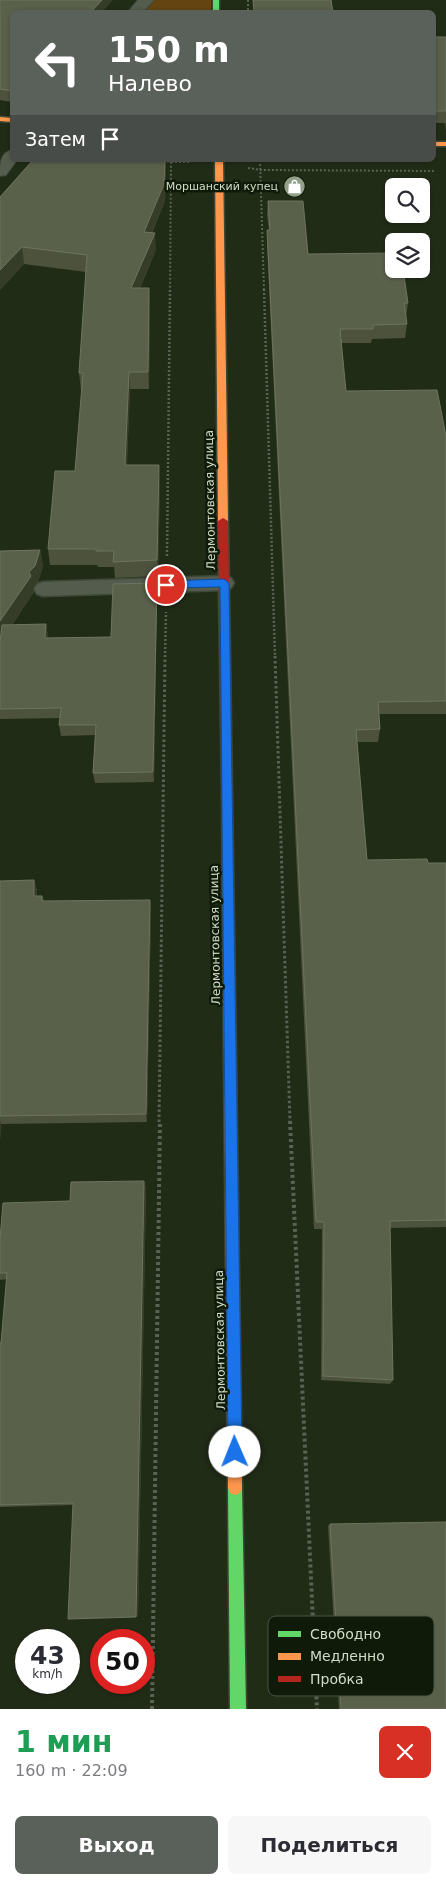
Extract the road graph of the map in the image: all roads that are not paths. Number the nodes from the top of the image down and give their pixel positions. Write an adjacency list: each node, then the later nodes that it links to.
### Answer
1 (146, 0): 2 (street)
2 (136, 10)
3 (10, 158): 5 (street)
4 (219, 162): 6 (main road, Лермонтовская улица)
5 (0, 170)
6 (224, 583): 7 (lane); 8 (main road, Лермонтовская улица)
7 (43, 589)
8 (238, 1709)

